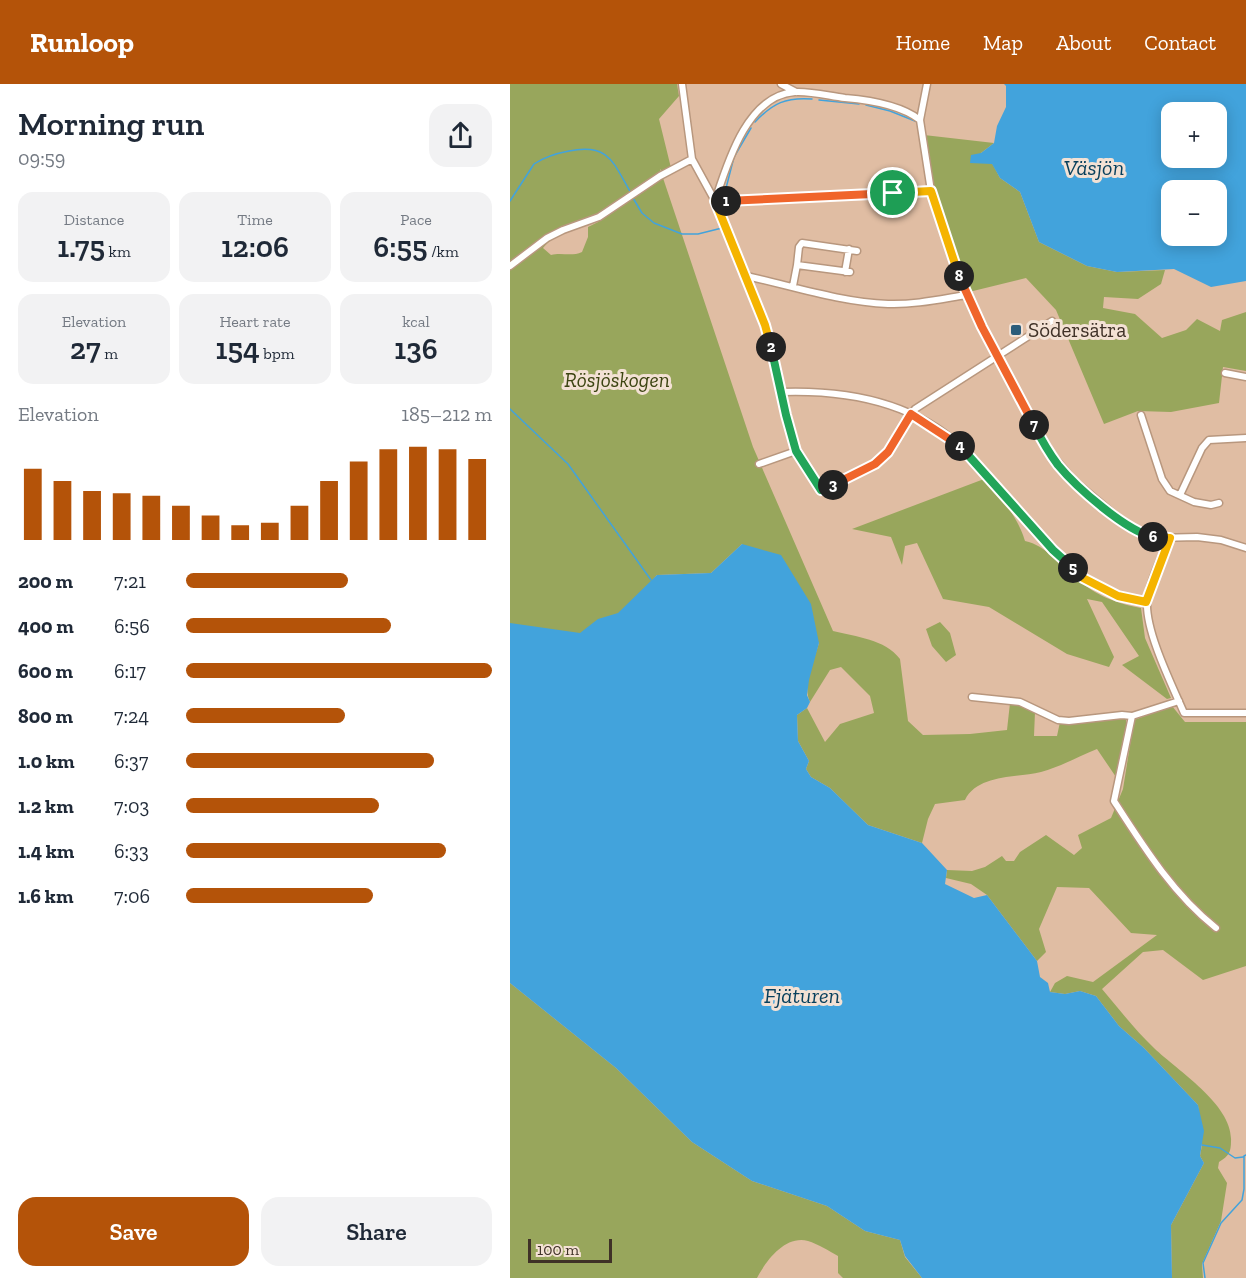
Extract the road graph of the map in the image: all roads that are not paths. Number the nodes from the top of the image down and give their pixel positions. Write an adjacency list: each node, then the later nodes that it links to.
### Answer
1 (682, 84): 6 (street)
2 (781, 84): 4 (street)
3 (927, 84): 5 (street)
4 (796, 92): 5 (street); 8 (street)
5 (920, 120): 7 (street)
6 (692, 159): 8 (street); 12 (street)
7 (931, 191): 8 (street); 15 (street)
8 (715, 201): 13 (street)
9 (849, 249): 10 (street); 11 (street); 11 (street)
10 (857, 251)
11 (797, 264): 14 (street)
12 (510, 266)
13 (746, 276): 14 (street); 20 (street)
14 (793, 286): 15 (street)
15 (966, 295): 17 (street)
16 (1052, 321): 17 (street)
17 (997, 356): 21 (street); 28 (street)
18 (1225, 373): 19 (street)
19 (1246, 377)
20 (782, 392): 21 (street); 24 (street)
21 (911, 414): 24 (street); 30 (street)
22 (1141, 416): 26 (street)
23 (1246, 438): 26 (street)
24 (796, 451): 25 (street)
25 (759, 464)
26 (1180, 495): 27 (street)
27 (1219, 503)
28 (1170, 538): 29 (street); 30 (street)
29 (1246, 548)
30 (1146, 602): 32 (street)
31 (972, 697): 34 (street)
32 (1179, 701): 33 (street); 34 (street)
33 (1246, 713)
34 (1132, 716): 35 (street)
35 (1216, 928)

